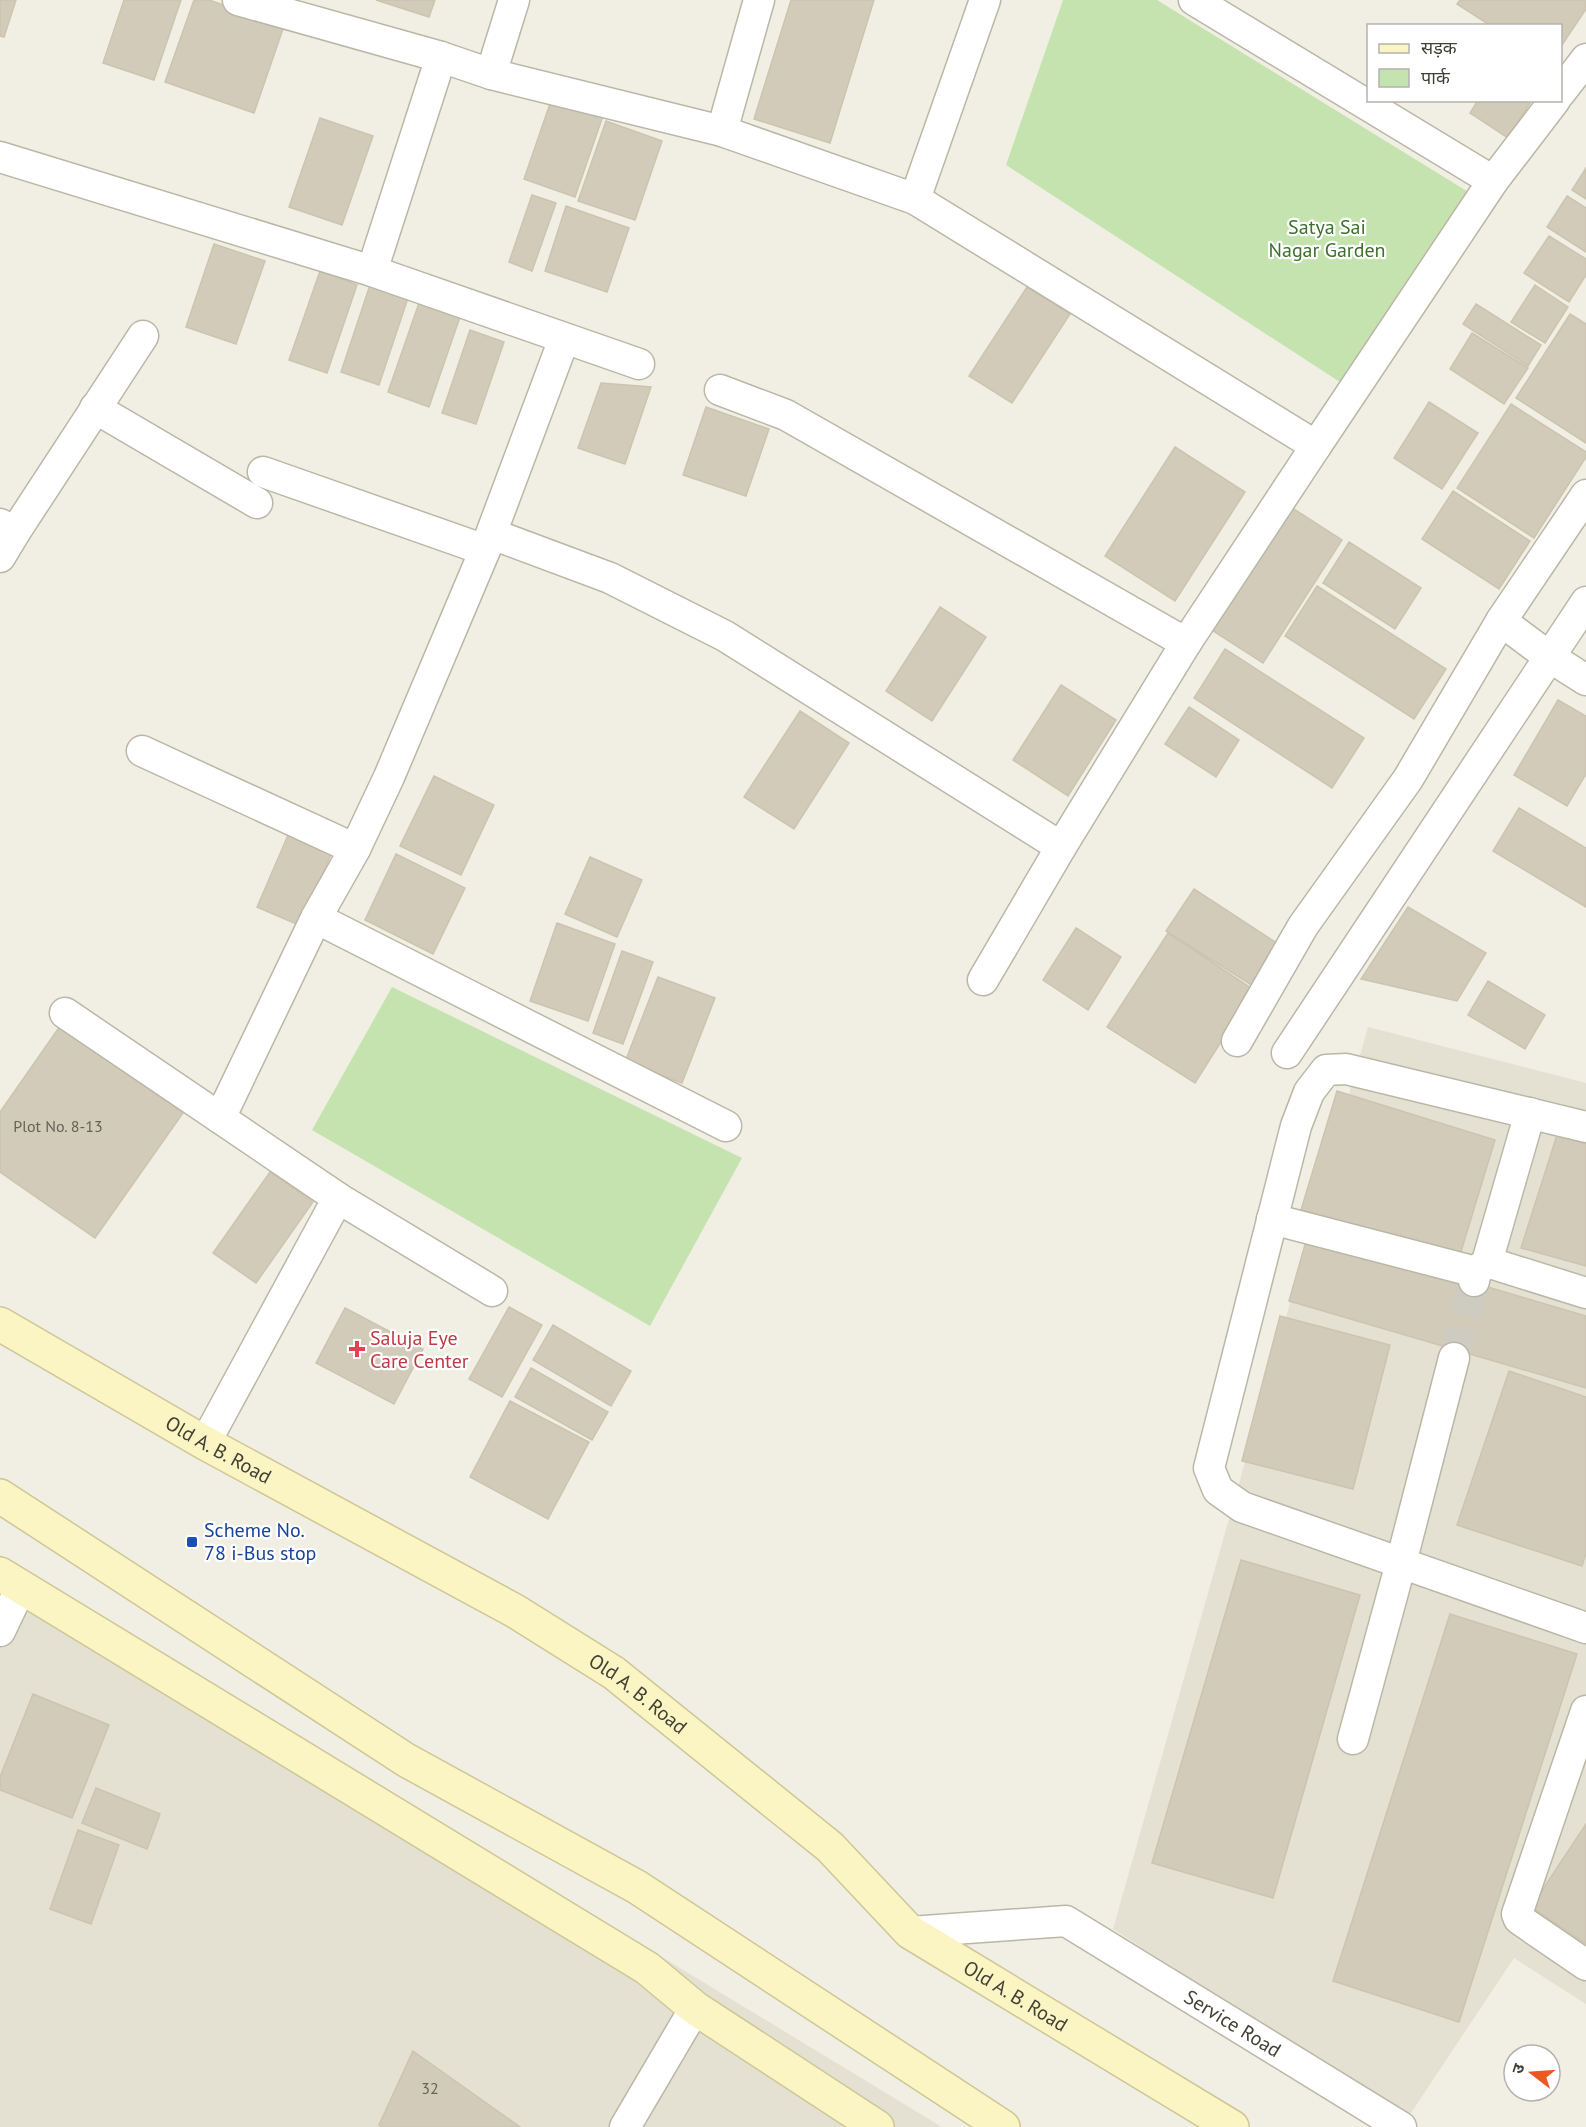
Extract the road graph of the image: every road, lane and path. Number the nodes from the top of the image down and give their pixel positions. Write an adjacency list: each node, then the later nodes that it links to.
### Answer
1 (238, 0): 6 (street)
2 (514, 0): 9 (street)
3 (759, 0): 12 (street)
4 (985, 0): 15 (street)
5 (1194, 0): 14 (street)
6 (313, 11): 7 (street)
7 (441, 57): 9 (street); 16 (street)
8 (1586, 59): 10 (street)
9 (491, 74): 12 (street)
10 (1562, 90)
11 (1553, 102): 14 (street)
12 (722, 131): 15 (street)
13 (0, 157): 16 (street)
14 (1493, 181): 22 (street)
15 (915, 199): 22 (street)
16 (372, 272): 18 (street)
17 (143, 336): 21 (street)
18 (564, 339): 19 (street); 27 (street)
19 (639, 364)
20 (720, 390): 30 (street)
21 (95, 408): 25 (street); 26 (street)
22 (1316, 446): 30 (street)
23 (264, 472): 27 (street)
24 (1586, 495): 29 (street)
25 (257, 503)
26 (5, 538)
27 (489, 542): 34 (street); 35 (street)
28 (1586, 602): 31 (street)
29 (1501, 621): 31 (street); 39 (street)
30 (1186, 643): 34 (street)
31 (1548, 656): 32 (street); 40 (street)
32 (1586, 680)
33 (142, 751): 35 (street)
34 (1061, 847): 37 (street)
35 (355, 849): 36 (street)
36 (316, 918): 42 (street); 43 (street)
37 (983, 980)
38 (65, 1013): 42 (street)
39 (1237, 1041)
40 (1287, 1053)
41 (1530, 1113): 44 (street); 46 (street); 47 (street)
42 (219, 1118): 45 (street)
43 (726, 1126)
44 (1586, 1127)
45 (338, 1198): 48 (street); 52 (street)
46 (1272, 1219): 47 (street); 54 (street)
47 (1479, 1271): 49 (street)
48 (492, 1291)
49 (1586, 1293)
50 (0, 1324): 52 (main road, Old A. B. Road)
51 (1454, 1358): 54 (street)
52 (205, 1443): 60 (main road, Old A. B. Road)
53 (0, 1496): 65 (main road)
54 (1401, 1563): 56 (street); 59 (street)
55 (11, 1581): 57 (street); 62 (main road)
56 (1586, 1628)
57 (0, 1631)
58 (1586, 1711): 61 (street)
59 (1353, 1739)
60 (910, 1932): 66 (main road, Old A. B. Road); 67 (street, Service Road)
61 (1586, 1965)
62 (696, 2008): 63 (street); 64 (main road)
63 (625, 2127)
64 (877, 2127)
65 (1003, 2127)
66 (1232, 2127)
67 (1401, 2127)

